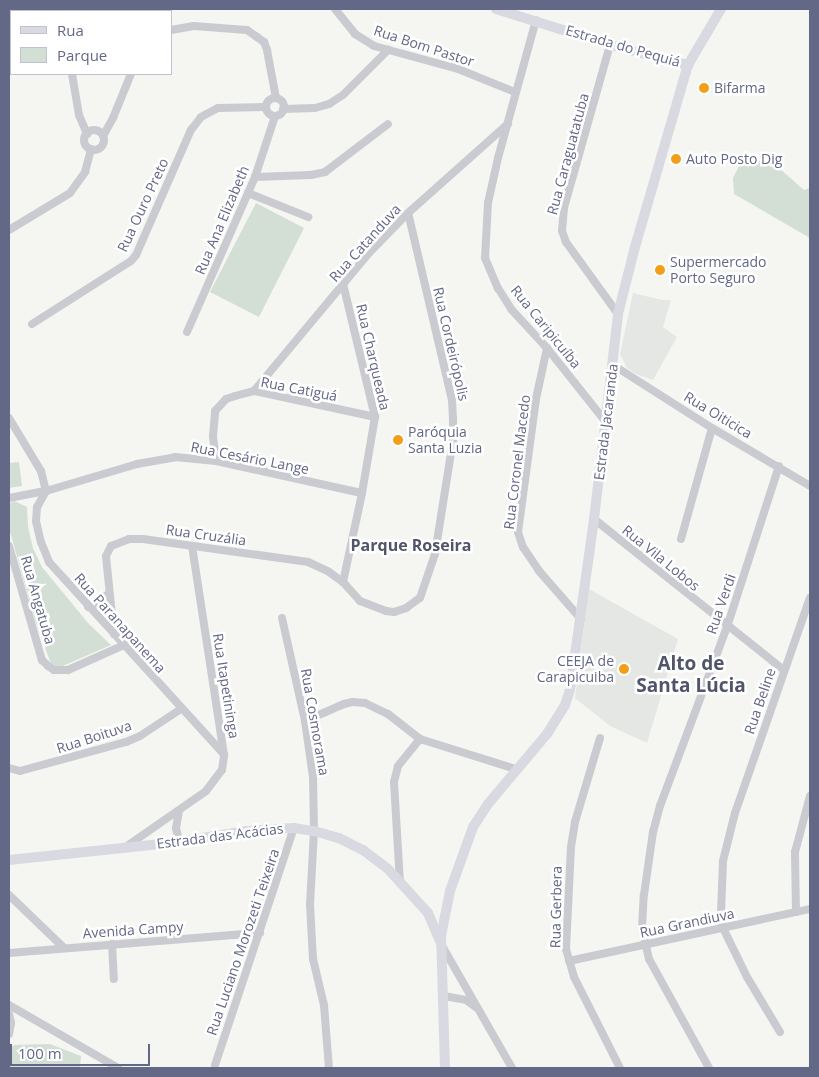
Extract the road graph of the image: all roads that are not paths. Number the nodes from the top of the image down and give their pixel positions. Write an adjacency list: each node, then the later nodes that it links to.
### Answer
1 (336, 9): 7 (street, Rua Bom Pastor)
2 (496, 9): 4 (main road, Estrada do Pequiá)
3 (720, 10): 8 (main road, Estrada do Pequiá)
4 (536, 20): 6 (main road, Estrada do Pequiá); 11 (street, Rua Caripicuíba)
5 (172, 30): 12 (street)
6 (610, 45): 8 (main road, Estrada do Pequiá); 27 (street, Rua Caraguatatuba)
7 (388, 50): 11 (street, Rua Bom Pastor); 14 (street)
8 (688, 65): 27 (main road, Estrada Jacaranda)
9 (72, 75): 18 (street)
10 (131, 75): 19 (street)
11 (516, 92): 17 (street, Rua Caripicuíba)
12 (276, 98): 13 (street); 14 (street)
13 (266, 107): 15 (street); 28 (street, Rua Ouro Preto)
14 (283, 109): 15 (street)
15 (275, 116): 21 (street, Rua Ana Elizabeth)
16 (388, 124): 21 (street)
17 (508, 124): 23 (street, Rua Catanduva); 30 (street, Rua Caripicuíba)
18 (86, 134): 19 (street); 20 (street)
19 (103, 136): 20 (street)
20 (91, 150): 25 (street)
21 (255, 177): 22 (street, Rua Ana Elizabeth)
22 (248, 193): 24 (street); 29 (street, Rua Ana Elizabeth)
23 (408, 213): 26 (street, Rua Catanduva); 47 (street, Rua Cordeirópolis)
24 (308, 217)
25 (9, 230)
26 (343, 284): 32 (street, Rua Catanduva); 33 (street, Rua Charqueada)
27 (618, 314): 31 (main road, Estrada Jacaranda)
28 (32, 324)
29 (187, 332)
30 (548, 348): 35 (street, Rua Caripicuíba); 52 (street, Rua Coronel Macedo)
31 (613, 364): 35 (main road, Estrada Jacaranda); 36 (street, Rua Oiticica)
32 (254, 391): 33 (street, Rua Catiguá); 37 (street, Rua Catiguá)
33 (375, 417): 41 (street, Rua Charqueada)
34 (9, 418): 40 (street)
35 (605, 421): 43 (main road, Estrada Jacaranda)
36 (712, 428): 38 (street, Rua Oiticica); 44 (street)
37 (216, 461): 40 (street, Rua Cesário Lange); 41 (street, Rua Cesário Lange)
38 (779, 466): 39 (street, Rua Oiticica); 53 (street, Rua Verdi)
39 (810, 486)
40 (46, 491): 42 (street); 50 (street, Rua Paranapanema)
41 (362, 493): 47 (street, Rua Charqueada)
42 (9, 498)
43 (594, 519): 52 (main road, Estrada Jacaranda); 53 (street, Rua Vila Lobos)
44 (681, 540)
45 (9, 546): 55 (street, Rua Angatuba)
46 (192, 546): 47 (street, Rua Cruzália); 48 (street, Rua Cruzália); 61 (street, Rua Itapetininga)
47 (342, 582)
48 (109, 594): 50 (street); 54 (street, Rua Cruzália)
49 (810, 598): 56 (street, Rua Beline)
50 (88, 607): 54 (street, Rua Paranapanema)
51 (282, 618): 58 (street, Rua Cosmorama)
52 (581, 619): 63 (main road, Estrada Jacaranda)
53 (727, 627): 56 (street, Rua Vila Lobos); 79 (street, Rua Verdi)
54 (114, 634): 55 (street, Rua Paranapanema)
55 (124, 645): 57 (street, Rua Paranapanema)
56 (784, 670): 75 (street, Rua Beline)
57 (181, 709): 61 (street, Rua Paranapanema); 62 (street, Rua Boituva)
58 (306, 722): 59 (street); 67 (street, Rua Cosmorama)
59 (420, 738): 63 (street); 71 (street)
60 (600, 738): 82 (street, Rua Gerbera)
61 (224, 755): 65 (street, Rua Itapetininga)
62 (9, 768)
63 (516, 769): 78 (main road, Estrada Jacaranda)
64 (810, 796): 74 (street)
65 (179, 811): 68 (street); 69 (street, Rua Itapetininga)
66 (294, 828): 67 (main road, Estrada das Acácias); 68 (main road, Estrada das Acácias); 76 (street, Rua Luciano Morozeti Teixeira)
67 (314, 830): 71 (main road, Estrada das Acácias); 92 (street, Rua Cosmorama)
68 (179, 841): 69 (main road, Estrada das Acácias)
69 (128, 846): 70 (main road, Estrada das Acácias)
70 (9, 860)
71 (400, 883): 78 (main road, Estrada das Acácias)
72 (9, 895): 80 (street)
73 (810, 909): 74 (street, Rua Grandiuva)
74 (796, 912): 75 (street, Rua Grandiuva)
75 (723, 928): 79 (street, Rua Grandiuva); 88 (street)
76 (260, 933): 77 (street, Avenida Campy); 90 (street, Rua Luciano Morozeti Teixeira)
77 (112, 944): 80 (street, Avenida Campy); 83 (street)
78 (441, 944): 84 (main road); 86 (street)
79 (644, 944): 82 (street, Rua Grandiuva); 96 (street)
80 (63, 947): 81 (street, Avenida Campy)
81 (9, 953)
82 (569, 961): 95 (street, Rua Gerbera)
83 (114, 979)
84 (444, 996): 86 (street); 93 (main road)
85 (9, 1006): 91 (street)
86 (479, 1010): 94 (street)
87 (9, 1014): 89 (street)
88 (780, 1032)
89 (9, 1034)
90 (215, 1065)
91 (118, 1068)
92 (329, 1068)
93 (445, 1068)
94 (512, 1068)
95 (620, 1068)
96 (709, 1068)

